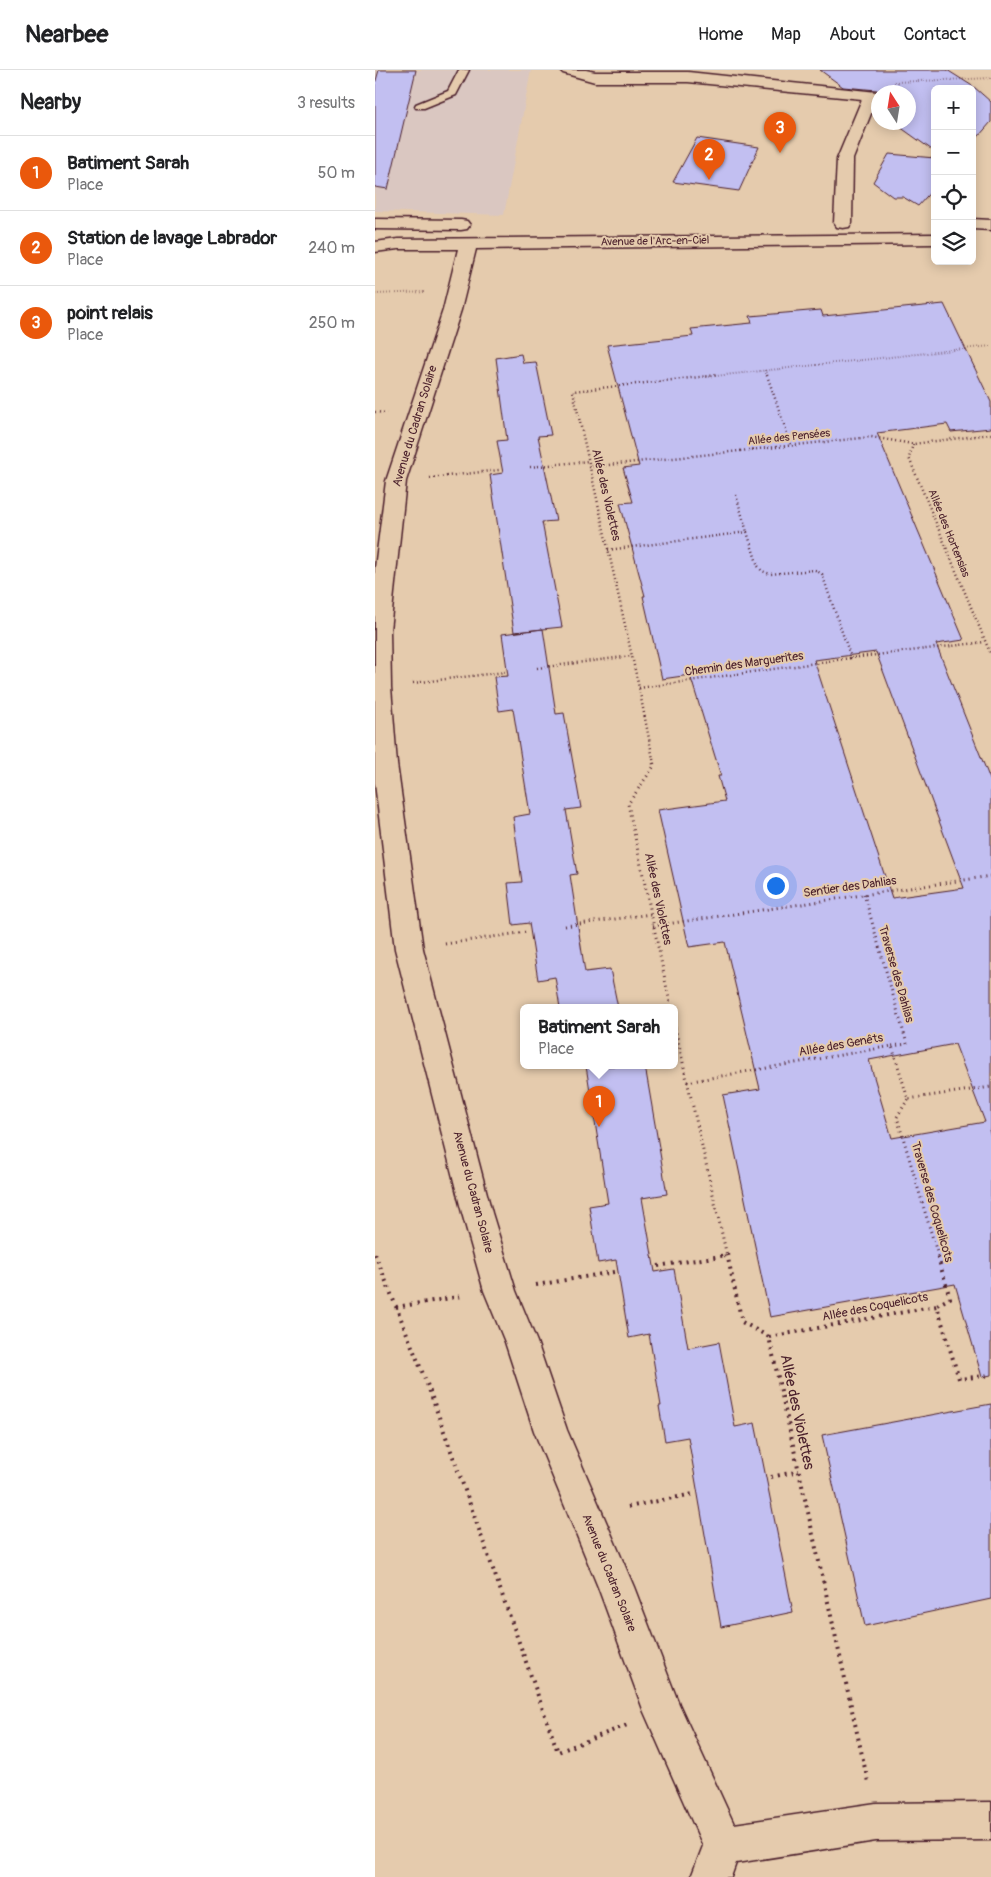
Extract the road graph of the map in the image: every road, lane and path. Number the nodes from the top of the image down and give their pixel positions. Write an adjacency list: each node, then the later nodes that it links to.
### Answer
1 (464, 70): 7 (lane)
2 (569, 70): 3 (street)
3 (689, 73): 6 (street)
4 (991, 78): 5 (path)
5 (888, 85)
6 (871, 95): 11 (street)
7 (420, 106)
8 (899, 223): 11 (street)
9 (375, 224): 14 (street, Avenue de l'Arc-en-Ciel)
10 (781, 224): 11 (street)
11 (843, 224)
12 (976, 224): 13 (street)
13 (991, 225)
14 (475, 234): 15 (street, Avenue de l'Arc-en-Ciel); 18 (street, Avenue de l'Arc-en-Ciel); 30 (street, Avenue du Cadran Solaire)
15 (931, 239)
16 (976, 240): 17 (street)
17 (991, 240)
18 (375, 247)
19 (433, 291): 20 (path)
20 (375, 294)
21 (991, 346): 22 (path, Allée des Violettes)
22 (765, 370): 25 (path); 26 (path, Allée des Violettes)
23 (991, 434): 24 (path, Allée des Pensées)
24 (913, 444): 25 (path, Allée des Pensées); 34 (path, Allée des Hortensias)
25 (791, 445): 28 (path, Allée des Pensées)
26 (588, 461): 27 (path); 28 (path, Allée des Violettes)
27 (530, 467)
28 (589, 467): 33 (path, Allée des Violettes)
29 (499, 470): 30 (path)
30 (396, 481): 40 (street, Avenue du Cadran Solaire)
31 (736, 495): 32 (path)
32 (747, 532): 33 (path); 37 (path)
33 (608, 550): 36 (path, Allée des Violettes)
34 (985, 642): 35 (path, Allée des Hortensias); 37 (path, Chemin des Marguerites)
35 (991, 655)
36 (632, 656): 38 (path); 41 (path, Allée des Violettes)
37 (851, 658): 41 (path, Chemin des Marguerites)
38 (537, 668)
39 (505, 672): 40 (path)
40 (379, 687): 48 (street, Avenue du Cadran Solaire)
41 (639, 688): 44 (path, Allée des Violettes)
42 (991, 876): 43 (path, Sentier des Dahlias)
43 (864, 894): 46 (path, Sentier des Dahlias); 51 (path, Traverse des Dahlias)
44 (651, 914): 45 (path); 46 (path, Allée des Violettes)
45 (565, 926)
46 (653, 926): 49 (path, Allée des Violettes)
47 (526, 932): 48 (path)
48 (409, 949): 65 (street, Avenue du Cadran Solaire)
49 (670, 1004)
50 (678, 1041): 52 (path)
51 (891, 1046): 52 (path, Allée des Genêts); 54 (path, Allée des Genêts)
52 (687, 1082): 56 (path)
53 (991, 1087): 54 (path)
54 (908, 1099): 58 (path, Traverse des Coquelicots)
55 (375, 1254): 65 (path)
56 (727, 1255): 57 (path); 59 (path)
57 (658, 1266)
58 (937, 1306): 59 (path, Allée des Coquelicots); 60 (path, Allée des Coquelicots)
59 (769, 1337): 61 (path, Allée des Violettes)
60 (991, 1375)
61 (799, 1471): 62 (path); 67 (path, Allée des Violettes)
62 (771, 1477)
63 (693, 1494): 64 (path)
64 (628, 1507)
65 (663, 1712): 68 (street, Avenue du Cadran Solaire)
66 (991, 1820): 67 (street, Avenue du Cadran Solaire)
67 (877, 1822): 68 (street, Avenue du Cadran Solaire)
68 (717, 1861)

